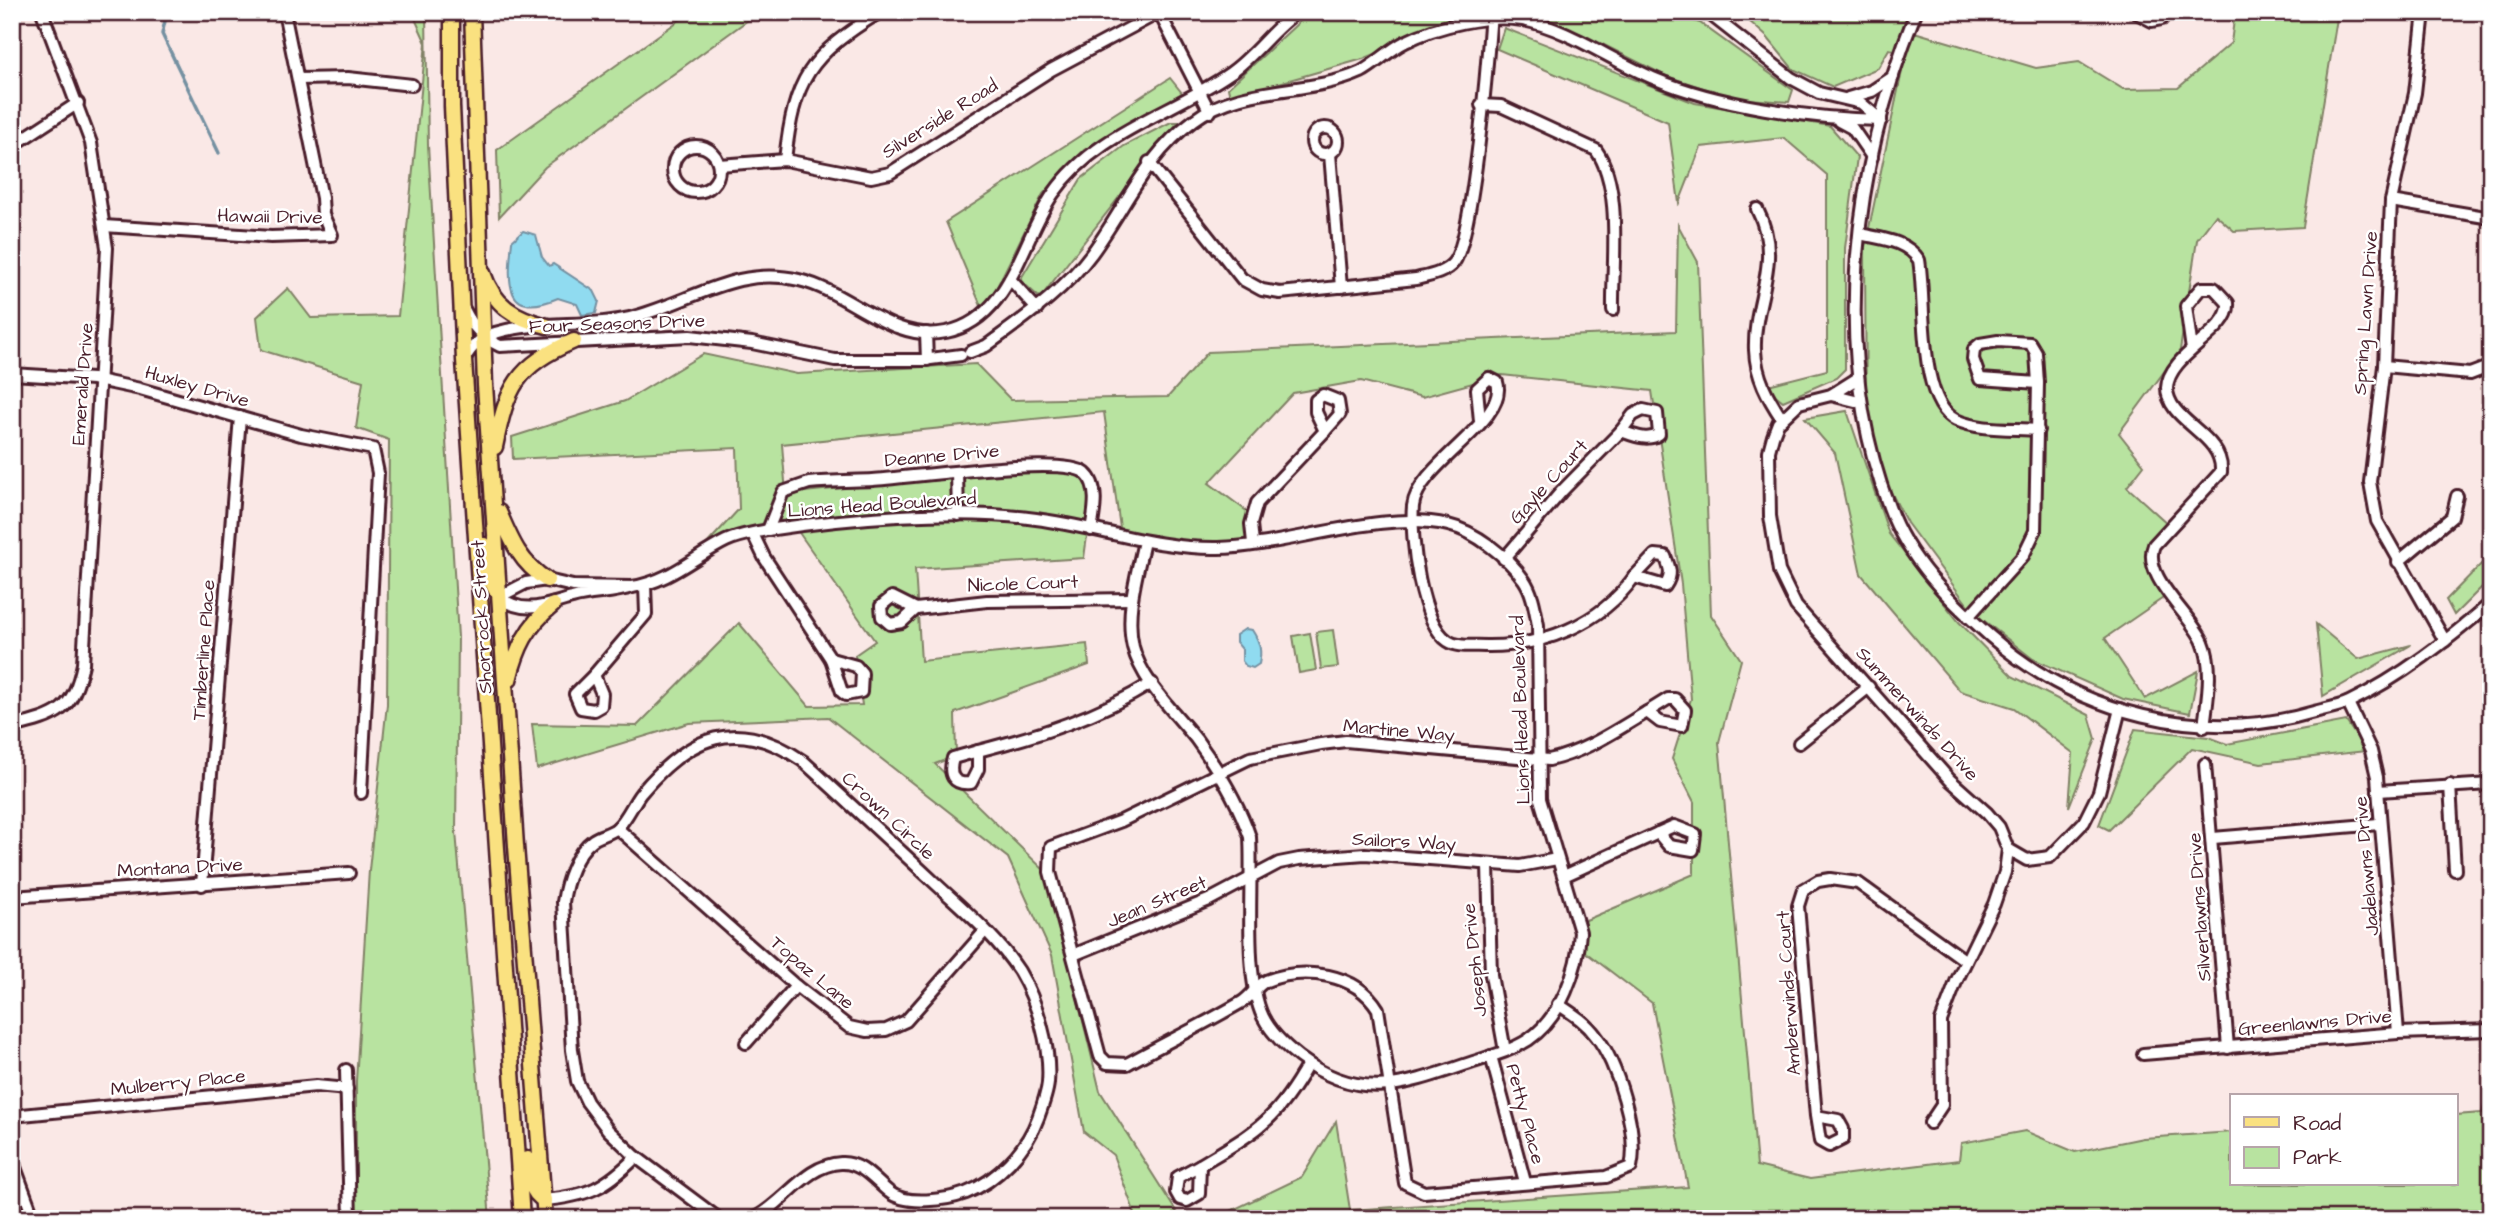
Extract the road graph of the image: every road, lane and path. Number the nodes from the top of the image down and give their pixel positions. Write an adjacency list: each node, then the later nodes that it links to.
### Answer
1 (42, 12): 19 (street, Emerald Drive)
2 (284, 12): 15 (street, Hawaii Drive)
3 (452, 12): 38 (main road, Shorrock Street)
4 (472, 12): 35 (main road, Shorrock Street)
5 (880, 12): 27 (street)
6 (1297, 12): 17 (street, Four Seasons Drive)
7 (1707, 12): 18 (street)
8 (1916, 12): 14 (street)
9 (2135, 12): 10 (street)
10 (2166, 12)
11 (2424, 12): 30 (street, Spring Lawn Drive)
12 (1160, 13): 17 (street); 27 (street, Silverside Road)
13 (1491, 16): 20 (street); 21 (street, Four Seasons Drive); 22 (street, Four Seasons Drive)
14 (1893, 77): 18 (street); 23 (street)
15 (298, 79): 16 (street); 33 (street, Hawaii Drive)
16 (412, 85)
17 (1199, 92): 21 (street); 36 (street, Four Seasons Drive)
18 (1848, 99): 23 (street)
19 (78, 103): 24 (street); 33 (street, Emerald Drive)
20 (1481, 105): 37 (street); 40 (street)
21 (1210, 112): 28 (street, Four Seasons Drive)
22 (1828, 115): 23 (street, Four Seasons Drive); 26 (street)
23 (1881, 120): 26 (street)
24 (12, 146)
25 (1329, 154): 37 (street)
26 (1872, 157): 34 (street)
27 (785, 160): 29 (street, Silverside Road)
28 (1149, 162): 37 (street); 39 (street, Four Seasons Drive)
29 (719, 165): 29 (street)
30 (2391, 201): 32 (street); 48 (street, Spring Lawn Drive)
31 (1757, 209): 57 (street)
32 (2491, 218)
33 (104, 226): 52 (street, Emerald Drive)
34 (1860, 234): 51 (street); 59 (street)
35 (480, 262): 41 (main road); 43 (main road, Shorrock Street)
36 (1010, 279): 39 (street); 42 (street, Four Seasons Drive)
37 (1341, 287)
38 (464, 309): 43 (street); 46 (main road, Shorrock Street)
39 (1037, 309): 47 (street, Four Seasons Drive)
40 (1613, 310)
41 (547, 326): 42 (street, Four Seasons Drive); 43 (street, Four Seasons Drive)
42 (926, 333): 47 (street)
43 (484, 338): 44 (street, Four Seasons Drive); 46 (street); 62 (main road, Shorrock Street)
44 (575, 341): 47 (street, Four Seasons Drive); 62 (main road)
45 (2192, 350): 45 (street); 98 (street)
46 (464, 360): 64 (main road, Shorrock Street)
47 (927, 360)
48 (2384, 366): 49 (street); 75 (street, Spring Lawn Drive)
49 (2491, 366)
50 (12, 374): 52 (street, Huxley Drive)
51 (1858, 378): 54 (street); 55 (street)
52 (101, 380): 56 (street, Huxley Drive); 97 (street, Emerald Drive)
53 (2038, 383): 53 (street); 59 (street)
54 (1831, 395): 55 (street); 57 (street)
55 (1859, 402): 85 (street)
56 (240, 417): 107 (street, Huxley Drive); 119 (street, Timberline Place)
57 (1782, 419): 91 (street, Summerwinds Drive)
58 (1480, 421): 68 (street)
59 (2038, 430): 85 (street)
60 (1325, 431): 73 (street)
61 (1621, 431): 74 (street, Gayle Court)
62 (491, 462): 66 (main road, Shorrock Street)
63 (957, 472): 67 (street); 69 (street, Deanne Drive); 70 (street, Deanne Drive)
64 (472, 496): 80 (main road); 96 (main road, Shorrock Street)
65 (2457, 496): 75 (street)
66 (495, 504): 77 (main road); 80 (main road, Shorrock Street)
67 (958, 515): 69 (street, Lions Head Boulevard); 70 (street, Lions Head Boulevard)
68 (1413, 521): 73 (street, Lions Head Boulevard); 74 (street, Lions Head Boulevard); 86 (street)
69 (768, 530): 71 (street, Lions Head Boulevard)
70 (1091, 530): 72 (street, Lions Head Boulevard)
71 (752, 534): 78 (street, Lions Head Boulevard); 88 (street)
72 (1144, 541): 73 (street, Lions Head Boulevard); 81 (street, Lions Head Boulevard)
73 (1253, 543)
74 (1504, 559): 86 (street, Lions Head Boulevard)
75 (2398, 562): 87 (street, Spring Lawn Drive)
76 (1634, 577): 86 (street)
77 (547, 580): 79 (street, Lions Head Boulevard); 80 (street, Lions Head Boulevard)
78 (645, 585): 79 (street, Lions Head Boulevard); 89 (street)
79 (632, 587): 83 (street, Lions Head Boulevard)
80 (499, 597): 83 (street, Lions Head Boulevard); 92 (main road, Shorrock Street); 96 (main road)
81 (1132, 599): 84 (street, Nicole Court); 90 (street, Lions Head Boulevard)
82 (2491, 603): 87 (street)
83 (553, 605): 92 (main road)
84 (916, 609)
85 (1968, 617): 94 (street)
86 (1539, 640): 101 (street, Lions Head Boulevard)
87 (2445, 641): 93 (street)
88 (831, 659)
89 (594, 675)
90 (1152, 683): 100 (street); 103 (street, Lions Head Boulevard)
91 (1869, 687): 99 (street); 112 (street, Summerwinds Drive)
92 (506, 695): 146 (main road, Shorrock Street)
93 (2348, 703): 98 (street); 106 (street, Jadelawns Drive)
94 (2120, 709): 98 (street); 112 (street)
95 (1647, 712): 101 (street, Martine Way)
96 (487, 717): 136 (main road, Shorrock Street)
97 (12, 727)
98 (2204, 727)
99 (1800, 743)
100 (978, 751)
101 (1540, 760): 103 (street, Martine Way); 113 (street, Lions Head Boulevard)
102 (2205, 764): 111 (street, Silverlawns Drive)
103 (1219, 774): 117 (street, Lions Head Boulevard); 122 (street, Martine Way)
104 (2491, 784): 105 (street)
105 (2450, 786): 106 (street); 115 (street)
106 (2378, 791): 108 (street, Jadelawns Drive)
107 (361, 793)
108 (2379, 824): 111 (street); 128 (street, Jadelawns Drive)
109 (617, 828): 121 (street, Crown Circle); 124 (street, Topaz Lane); 142 (street, Crown Circle)
110 (1658, 833): 118 (street)
111 (2213, 838): 130 (street, Silverlawns Drive)
112 (2008, 849): 123 (street)
113 (1557, 859): 114 (street, Sailors Way); 118 (street, Lions Head Boulevard)
114 (1488, 865): 117 (street, Sailors Way); 131 (street, Joseph Drive)
115 (2455, 870)
116 (349, 873): 119 (street, Montana Drive)
117 (1252, 876): 122 (street, Jean Street); 125 (street, Lions Head Boulevard)
118 (1564, 876): 126 (street, Lions Head Boulevard)
119 (202, 885): 120 (street, Montana Drive)
120 (12, 897)
121 (985, 931): 124 (street, Topaz Lane); 153 (street, Crown Circle)
122 (1073, 955): 125 (street)
123 (1966, 961): 140 (street, Amberwinds Court); 141 (street)
124 (796, 986): 129 (street)
125 (1255, 991): 134 (street, Lions Head Boulevard); 137 (street)
126 (1558, 1004): 131 (street, Lions Head Boulevard); 145 (street)
127 (2491, 1030): 128 (street, Greenlawns Drive)
128 (2398, 1033): 130 (street, Greenlawns Drive)
129 (746, 1043)
130 (2228, 1048): 132 (street, Greenlawns Drive)
131 (1505, 1051): 133 (street, Lions Head Boulevard)
132 (2143, 1054)
133 (1491, 1056): 137 (street, Lions Head Boulevard); 145 (street, Petty Place)
134 (1308, 1064): 137 (street, Lions Head Boulevard); 144 (street)
135 (346, 1070): 138 (street)
136 (511, 1071): 146 (main road); 149 (main road, Shorrock Street)
137 (1391, 1087): 145 (street)
138 (347, 1089): 139 (street, Mulberry Place); 148 (street)
139 (12, 1116)
140 (1816, 1116)
141 (1930, 1123)
142 (636, 1157): 146 (street); 152 (street, Crown Circle)
143 (12, 1159): 147 (street)
144 (1200, 1165)
145 (1525, 1182)
146 (544, 1200): 150 (main road); 151 (main road, Shorrock Street)
147 (34, 1219)
148 (350, 1219)
149 (522, 1219)
150 (534, 1219)
151 (545, 1219)
152 (719, 1219)
153 (754, 1219)

